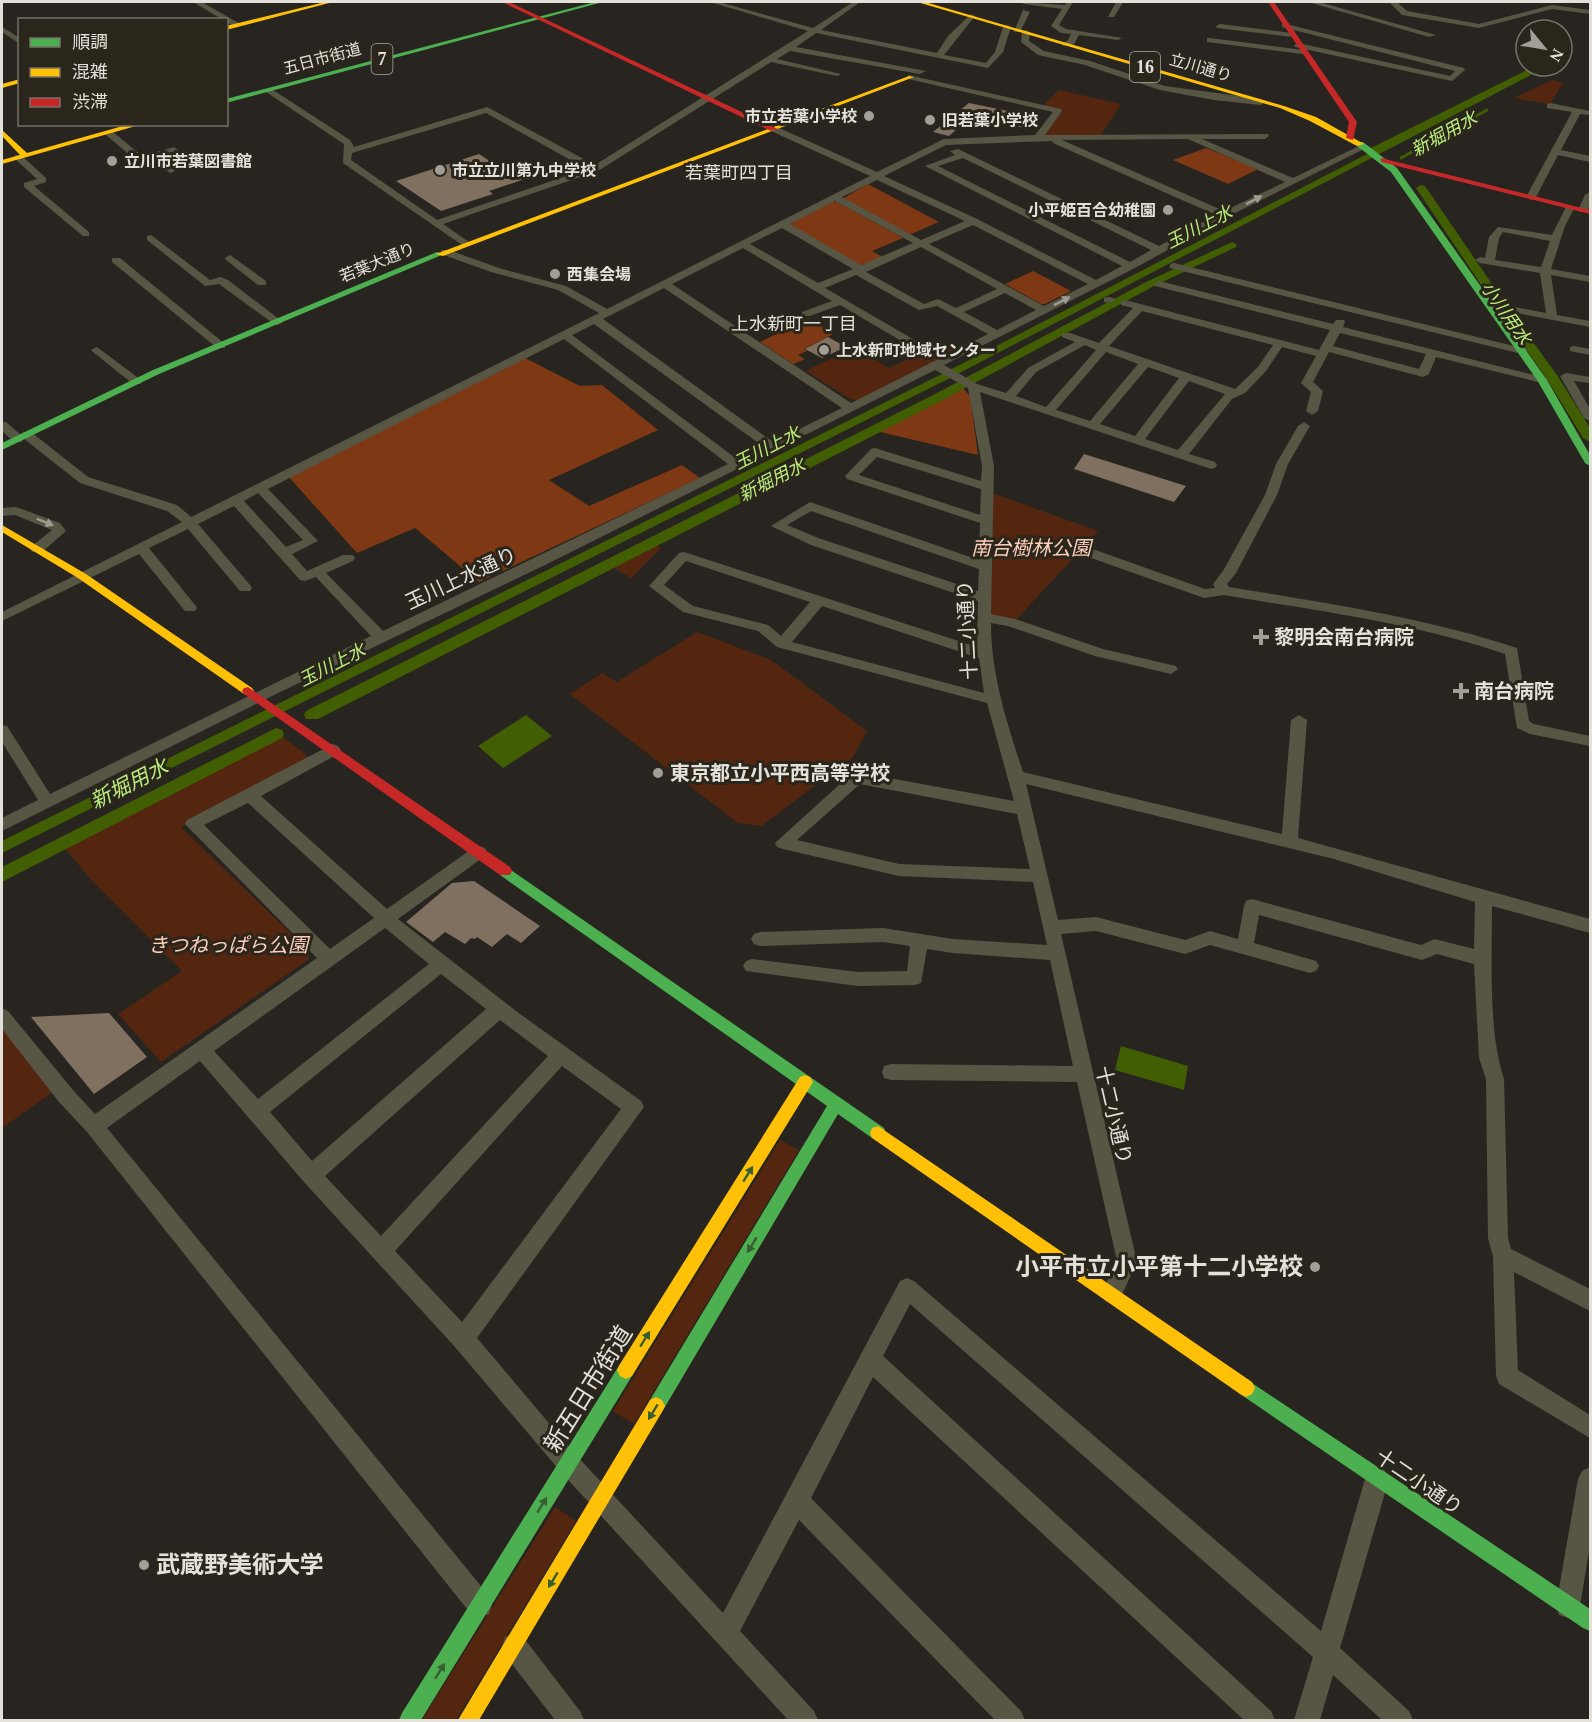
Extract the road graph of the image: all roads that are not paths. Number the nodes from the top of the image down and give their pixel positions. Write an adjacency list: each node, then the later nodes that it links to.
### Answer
1 (197, 2): 18 (street)
2 (330, 2): 23 (street)
3 (505, 2): 19 (street)
4 (600, 2): 19 (street, 五日市街道 / 7)
5 (713, 2): 26 (street)
6 (857, 2): 26 (street)
7 (920, 2): 17 (street, 立川通り / 16)
8 (1024, 2): 13 (street)
9 (1119, 2): 16 (street)
10 (1266, 2): 21 (street)
11 (1312, 2): 28 (street)
12 (1393, 2): 15 (street)
13 (1068, 4): 27 (street)
14 (1015, 11): 25 (street)
15 (1590, 12)
16 (1111, 15)
17 (971, 16): 25 (street, 立川通り / 16); 34 (street)
18 (219, 18)
19 (537, 18): 43 (street, 五日市街道 / 7); 44 (street)
20 (1310, 21): 37 (street)
21 (1286, 23): 21 (street); 22 (street); 30 (street); 58 (street)
22 (1220, 26)
23 (232, 27)
24 (2, 28): 31 (street)
25 (1017, 30): 32 (street, 立川通り / 16); 34 (street); 46 (street)
26 (815, 31): 33 (street); 34 (street)
27 (1076, 33): 29 (street); 32 (street)
28 (1432, 34)
29 (1118, 38)
30 (1210, 39)
31 (18, 40)
32 (1066, 44): 46 (street, 立川通り / 16)
33 (789, 48): 35 (street); 36 (street)
34 (939, 56)
35 (771, 60): 38 (street); 44 (street)
36 (856, 60): 38 (street); 39 (street)
37 (1465, 63)
38 (837, 74): 41 (street)
39 (911, 77): 51 (street, 若葉大通り); 56 (street)
40 (18, 82): 42 (street)
41 (823, 83)
42 (2, 86)
43 (267, 90): 45 (street, 五日市街道 / 7); 62 (street)
44 (707, 99): 51 (street); 69 (street)
45 (228, 100)
46 (1261, 102): 58 (street, 立川通り / 16)
47 (1550, 106): 48 (street)
48 (1577, 111): 49 (street); 61 (street)
49 (1590, 113)
50 (133, 126): 53 (street)
51 (774, 129): 70 (street); 87 (street, 若葉大通り)
52 (2, 132): 65 (street)
53 (109, 133): 63 (street); 65 (street)
54 (1188, 136): 55 (street); 57 (street); 71 (street)
55 (1265, 136)
56 (1038, 138): 57 (street); 59 (street)
57 (1049, 138): 80 (street)
58 (1350, 138): 60 (street, 立川通り / 16)
59 (940, 144): 64 (street); 70 (street)
60 (1365, 148): 66 (street, 16); 71 (street, 玉川上水通り)
61 (1554, 151): 67 (street); 73 (street)
62 (347, 152): 69 (street); 82 (street)
63 (154, 155)
64 (963, 155): 75 (street); 79 (street)
65 (21, 156): 68 (street); 84 (street)
66 (1382, 159): 73 (street); 132 (street, 16)
67 (1590, 159)
68 (2, 162)
69 (595, 169): 82 (street)
70 (876, 176): 74 (street); 81 (street)
71 (1292, 181): 80 (street, 玉川上水通り, one-way to 71)
72 (1590, 195): 77 (street)
73 (1532, 197): 77 (street)
74 (835, 198): 83 (street); 89 (street)
75 (1059, 201): 76 (street); 90 (street)
76 (1048, 206)
77 (1581, 209): 86 (street)
78 (1038, 210): 79 (street)
79 (1027, 214): 94 (street)
80 (1224, 215): 90 (street, 玉川上水通り)
81 (974, 221): 89 (street); 104 (street)
82 (437, 223): 87 (street)
83 (783, 224): 88 (street); 96 (street)
84 (86, 234)
85 (152, 238): 101 (street)
86 (1555, 239): 97 (street); 97 (street)
87 (465, 244): 91 (street, 若葉大通り)
88 (743, 244): 103 (street); 105 (street)
89 (923, 245): 96 (street); 106 (street)
90 (1159, 250): 94 (street, 玉川上水通り)
91 (446, 252): 115 (street); 119 (street, 若葉大通り)
92 (230, 258): 98 (street)
93 (116, 260): 127 (street)
94 (1131, 266): 104 (street, 玉川上水通り)
95 (1181, 268): 109 (street)
96 (860, 271): 105 (street); 114 (street)
97 (1545, 271): 99 (street); 117 (street)
98 (249, 273): 101 (street); 102 (street)
99 (1590, 279)
100 (1151, 281): 111 (street)
101 (224, 282): 119 (street)
102 (262, 284)
103 (664, 284): 115 (street); 146 (street)
104 (1096, 284): 112 (street, 玉川上水通り, one-way to 104)
105 (816, 288): 107 (street)
106 (1006, 289): 112 (street); 114 (street)
107 (839, 302): 116 (street); 131 (street)
108 (1125, 303): 110 (street)
109 (1350, 304): 121 (street); 132 (street)
110 (1140, 307): 111 (street); 128 (street)
111 (1196, 307): 121 (street); 126 (street)
112 (1044, 310): 123 (street, 玉川上水通り)
113 (1515, 310): 117 (street)
114 (956, 312): 123 (street)
115 (607, 313): 118 (street)
116 (806, 314)
117 (1552, 317): 120 (street)
118 (595, 319): 122 (street); 156 (street)
119 (278, 322): 127 (street, 若葉大通り)
120 (1590, 324)
121 (1336, 329): 133 (street); 135 (street)
122 (564, 334): 159 (street); 161 (street)
123 (996, 334): 137 (street, 玉川上水通り)
124 (1066, 335): 125 (street)
125 (1083, 342): 128 (street); 144 (street)
126 (1279, 344): 133 (street); 143 (street)
127 (220, 346): 141 (street, 若葉大通り)
128 (1101, 348): 136 (street); 148 (street)
129 (1574, 349): 134 (street)
130 (97, 350): 141 (street)
131 (926, 351)
132 (1522, 351): 139 (street, 16)
133 (1325, 352): 135 (street); 147 (street)
134 (1590, 352)
135 (1432, 353): 139 (street)
136 (1145, 363): 138 (street); 151 (street)
137 (935, 365): 142 (street); 146 (street, 玉川上水通り)
138 (1186, 377): 143 (street); 154 (street)
139 (1542, 380): 158 (street, 16)
140 (1590, 380): 145 (street)
141 (137, 382): 153 (street, 若葉大通り)
142 (968, 383): 144 (street); 162 (street, 十二小通り)
143 (1234, 393): 157 (street)
144 (1008, 398): 148 (street)
145 (1587, 404): 149 (street)
146 (850, 408): 156 (street, 玉川上水通り)
147 (1312, 411)
148 (1048, 412): 151 (street)
149 (1590, 417)
150 (2, 425): 153 (street)
151 (1092, 426): 154 (street)
152 (1304, 426): 177 (street)
153 (22, 437): 155 (street, 若葉大通り); 166 (street)
154 (1137, 441): 157 (street)
155 (2, 447)
156 (772, 447): 159 (street, 玉川上水通り)
157 (1181, 455): 160 (street)
158 (1590, 463)
159 (737, 465): 183 (street, 玉川上水通り)
160 (1211, 465)
161 (259, 487): 163 (street); 171 (street)
162 (988, 487): 165 (street, 十二小通り); 165 (street)
163 (235, 499): 166 (street); 171 (street)
164 (2, 512): 169 (street, one-way to 169)
165 (986, 521): 173 (street, 十二小通り)
166 (189, 522): 168 (street); 176 (street)
167 (2, 528): 169 (street)
168 (140, 546): 175 (street); 180 (street)
169 (38, 549): 175 (street)
170 (1082, 550): 177 (street)
171 (284, 553): 174 (street)
172 (348, 558): 174 (street)
173 (984, 566): 178 (street, 十二小通り); 178 (street)
174 (318, 572): 183 (street)
175 (82, 576): 181 (street); 188 (street)
176 (245, 588)
177 (1224, 591): 191 (street)
178 (984, 598): 182 (street, 十二小通り)
179 (819, 600): 184 (street); 184 (street); 185 (street)
180 (190, 608)
181 (2, 616)
182 (984, 617): 185 (street, 十二小通り); 186 (street)
183 (381, 638): 188 (street, 玉川上水通り)
184 (782, 644): 187 (street)
185 (986, 655): 187 (street, 十二小通り)
186 (1171, 669)
187 (993, 700): 193 (street, 十二小通り)
188 (263, 701): 192 (street); 195 (street, 玉川上水通り)
189 (1299, 720): 198 (street)
190 (2, 730): 195 (street)
191 (1590, 741)
192 (333, 750): 194 (street); 199 (street)
193 (1016, 776): 196 (street, 十二小通り); 198 (street)
194 (250, 795): 202 (street); 209 (street)
195 (47, 802): 197 (street, 玉川上水通り)
196 (1023, 809): 200 (street, 十二小通り); 200 (street)
197 (2, 825)
198 (1290, 842): 201 (street)
199 (479, 852): 202 (street); 220 (street)
200 (1039, 876): 204 (street, 十二小通り)
201 (1484, 898): 203 (street); 210 (street)
202 (386, 919): 209 (street); 211 (street)
203 (1590, 926)
204 (1050, 928): 207 (street); 208 (street, 十二小通り)
205 (760, 939): 206 (street)
206 (919, 939): 208 (street); 212 (street)
207 (1245, 948): 210 (street); 213 (street)
208 (1056, 953): 219 (street, 十二小通り)
209 (329, 959): 216 (street)
210 (1483, 959): 226 (street)
211 (441, 964): 214 (street); 222 (street)
212 (752, 966)
213 (1310, 966)
214 (499, 1009): 217 (street); 224 (street)
215 (2, 1016): 223 (street)
216 (202, 1051): 222 (street); 223 (street)
217 (561, 1055): 225 (street); 229 (street)
218 (891, 1072): 219 (street)
219 (1083, 1074): 227 (street, 十二小通り)
220 (805, 1082): 221 (street); 232 (street, 新五日市街道, one-way to 220)
221 (836, 1104): 227 (street); 235 (street, one-way to 235)
222 (257, 1111): 224 (street)
223 (94, 1126): 237 (street)
224 (311, 1175): 225 (street)
225 (382, 1250): 229 (street)
226 (1503, 1256): 228 (street); 231 (street)
227 (1113, 1294): 233 (street, 十二小通り)
228 (1590, 1299)
229 (463, 1339): 232 (street)
230 (871, 1360): 236 (street); 242 (street); 248 (street)
231 (1590, 1427)
232 (568, 1463): 235 (street); 237 (street, 新五日市街道, one-way to 232)
233 (1377, 1479): 238 (street, 十二小通り); 242 (street)
234 (1590, 1479): 238 (street)
235 (601, 1500): 240 (street); 241 (street, one-way to 241)
236 (796, 1501): 240 (street); 247 (street)
237 (480, 1605): 243 (street, 新五日市街道, one-way to 237)
238 (1568, 1606): 239 (street, 十二小通り)
239 (1590, 1621)
240 (726, 1633): 246 (street)
241 (514, 1646): 244 (street); 245 (street)
242 (1327, 1653): 249 (street); 250 (street)
243 (409, 1720)
244 (468, 1720)
245 (571, 1720)
246 (804, 1720)
247 (1012, 1720)
248 (1262, 1720)
249 (1307, 1720)
250 (1400, 1720)

